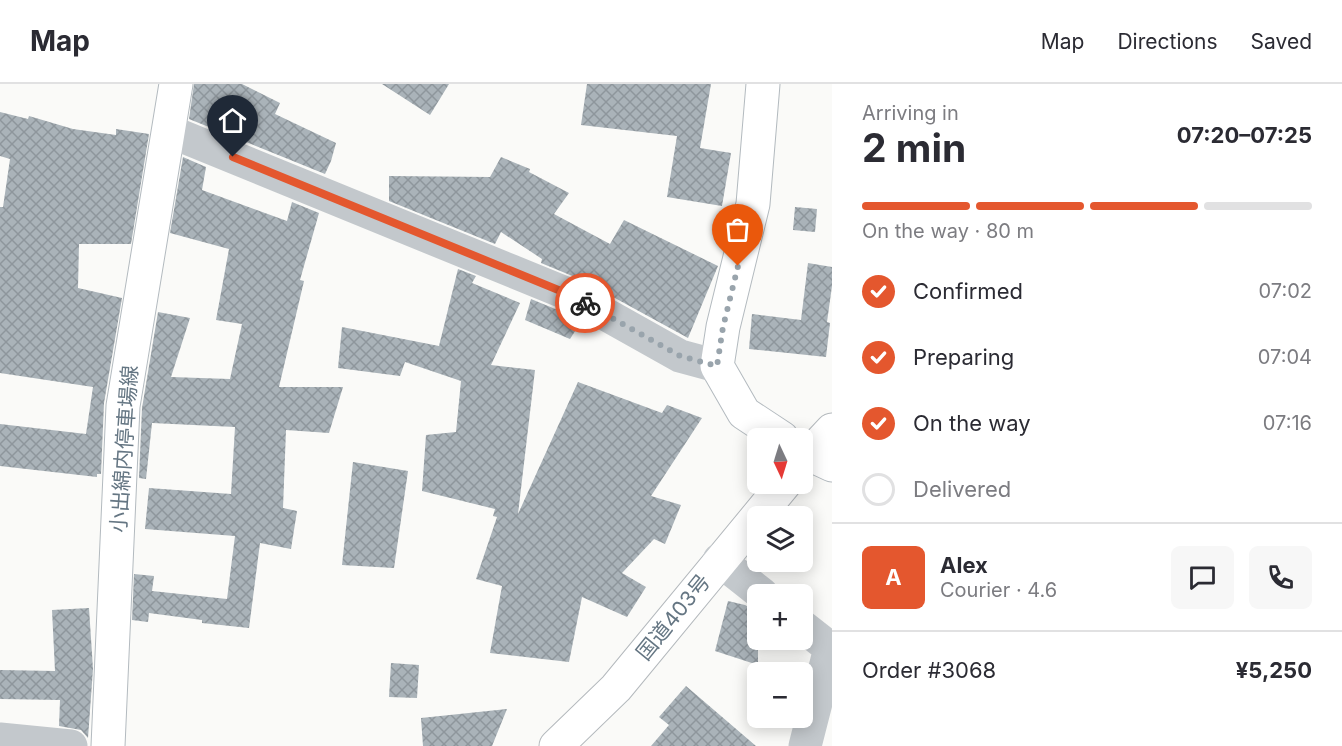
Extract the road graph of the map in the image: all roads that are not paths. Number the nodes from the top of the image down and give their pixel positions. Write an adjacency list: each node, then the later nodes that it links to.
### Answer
1 (176, 84): 3 (main road, 小出綿内停車場線)
2 (763, 84): 4 (main road)
3 (169, 130): 4 (street); 14 (main road, 小出綿内停車場線)
4 (717, 366): 5 (main road)
5 (767, 428)
6 (832, 430): 7 (main road)
7 (813, 448)
8 (776, 494): 9 (main road, 国道403号)
9 (719, 560): 10 (street); 15 (main road, 国道403号)
10 (749, 584)
11 (813, 635): 16 (street)
12 (0, 740): 13 (street)
13 (71, 746)
14 (108, 746)
15 (556, 746)
16 (805, 746)

